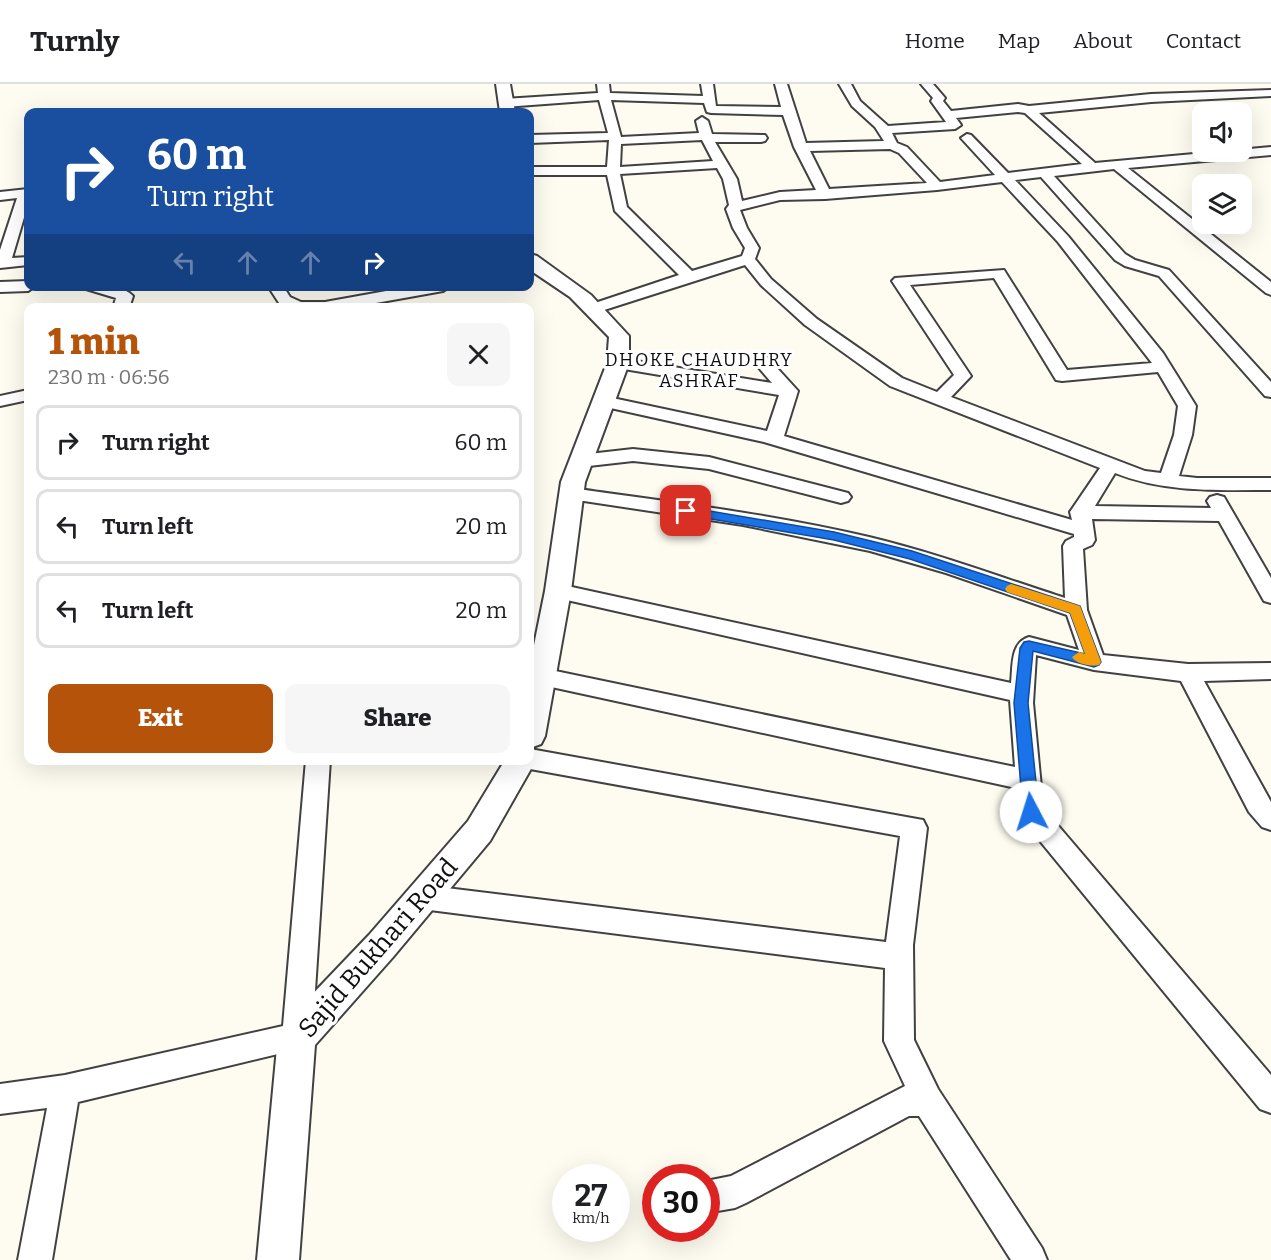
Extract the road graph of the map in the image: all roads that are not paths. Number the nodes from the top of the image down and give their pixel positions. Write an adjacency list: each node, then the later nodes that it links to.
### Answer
1 (503, 84): 10 (street)
2 (707, 84): 9 (street)
3 (781, 84): 12 (street)
4 (845, 84): 15 (street)
5 (927, 84): 13 (street)
6 (603, 90): 7 (street); 10 (street); 16 (street)
7 (648, 90): 9 (street)
8 (1271, 93): 11 (street)
9 (710, 100): 12 (street)
10 (507, 108)
11 (1029, 110): 13 (street); 25 (street)
12 (786, 111): 21 (street)
13 (947, 115): 15 (street)
14 (706, 129): 16 (street); 17 (street); 23 (street)
15 (886, 130): 20 (street)
16 (615, 138): 19 (street); 27 (street)
17 (761, 138)
18 (967, 138): 29 (street)
19 (534, 139)
20 (892, 145): 21 (street); 30 (street)
21 (800, 147): 32 (street)
22 (1271, 151): 24 (street)
23 (721, 164): 27 (street); 34 (street)
24 (1116, 164): 25 (street); 43 (street)
25 (1092, 167): 28 (street)
26 (534, 171): 27 (street)
27 (614, 171): 40 (street)
28 (1044, 173): 29 (street); 55 (street)
29 (1006, 177): 30 (street); 53 (street)
30 (937, 186): 32 (street)
31 (24, 193): 33 (street)
32 (825, 195): 34 (street)
33 (0, 196)
34 (736, 206): 36 (street)
35 (23, 216): 38 (street)
36 (748, 259): 40 (street); 57 (street)
37 (24, 261): 38 (street)
38 (2, 264)
39 (534, 268): 50 (street)
40 (689, 277): 50 (street)
41 (24, 286): 42 (street)
42 (0, 287)
43 (1271, 290)
44 (108, 291): 47 (street)
45 (278, 291): 48 (street)
46 (415, 291): 49 (street)
47 (123, 303)
48 (290, 303)
49 (352, 303)
50 (595, 309): 52 (street)
51 (761, 361): 54 (street)
52 (618, 363): 54 (street); 59 (street)
53 (1163, 367): 57 (street); 63 (street)
54 (789, 391): 60 (street)
55 (1271, 392)
56 (24, 396): 58 (street)
57 (939, 400): 62 (street)
58 (0, 401)
59 (603, 401): 60 (street); 61 (street)
60 (774, 439): 69 (street)
61 (580, 461): 66 (street); 67 (street)
62 (1111, 466): 63 (street); 69 (street)
63 (1168, 480): 64 (street)
64 (1208, 484): 65 (street); 68 (street)
65 (1271, 484)
66 (571, 494): 70 (street); 72 (street)
67 (841, 496)
68 (1225, 515): 69 (street); 71 (street)
69 (1081, 521): 72 (street)
70 (558, 591): 76 (street); 77 (street)
71 (1271, 596)
72 (1076, 610): 73 (street)
73 (1094, 662): 75 (street); 77 (street)
74 (1271, 671): 75 (street)
75 (1188, 673): 83 (street)
76 (541, 677): 78 (street); 82 (street)
77 (1022, 694): 82 (street)
78 (534, 715)
79 (534, 760): 85 (street)
80 (318, 765): 86 (street)
81 (518, 765): 84 (street, Sajid Bukhari Road)
82 (1028, 780): 88 (street)
83 (1271, 819)
84 (422, 897): 85 (street); 86 (street, Sajid Bukhari Road)
85 (899, 957): 90 (street)
86 (297, 1036): 87 (street); 93 (street, Sajid Bukhari Road)
87 (65, 1090): 89 (street); 92 (street)
88 (1271, 1098)
89 (0, 1099)
90 (927, 1100): 91 (street); 94 (street)
91 (720, 1195)
92 (35, 1260)
93 (278, 1260)
94 (1030, 1260)

